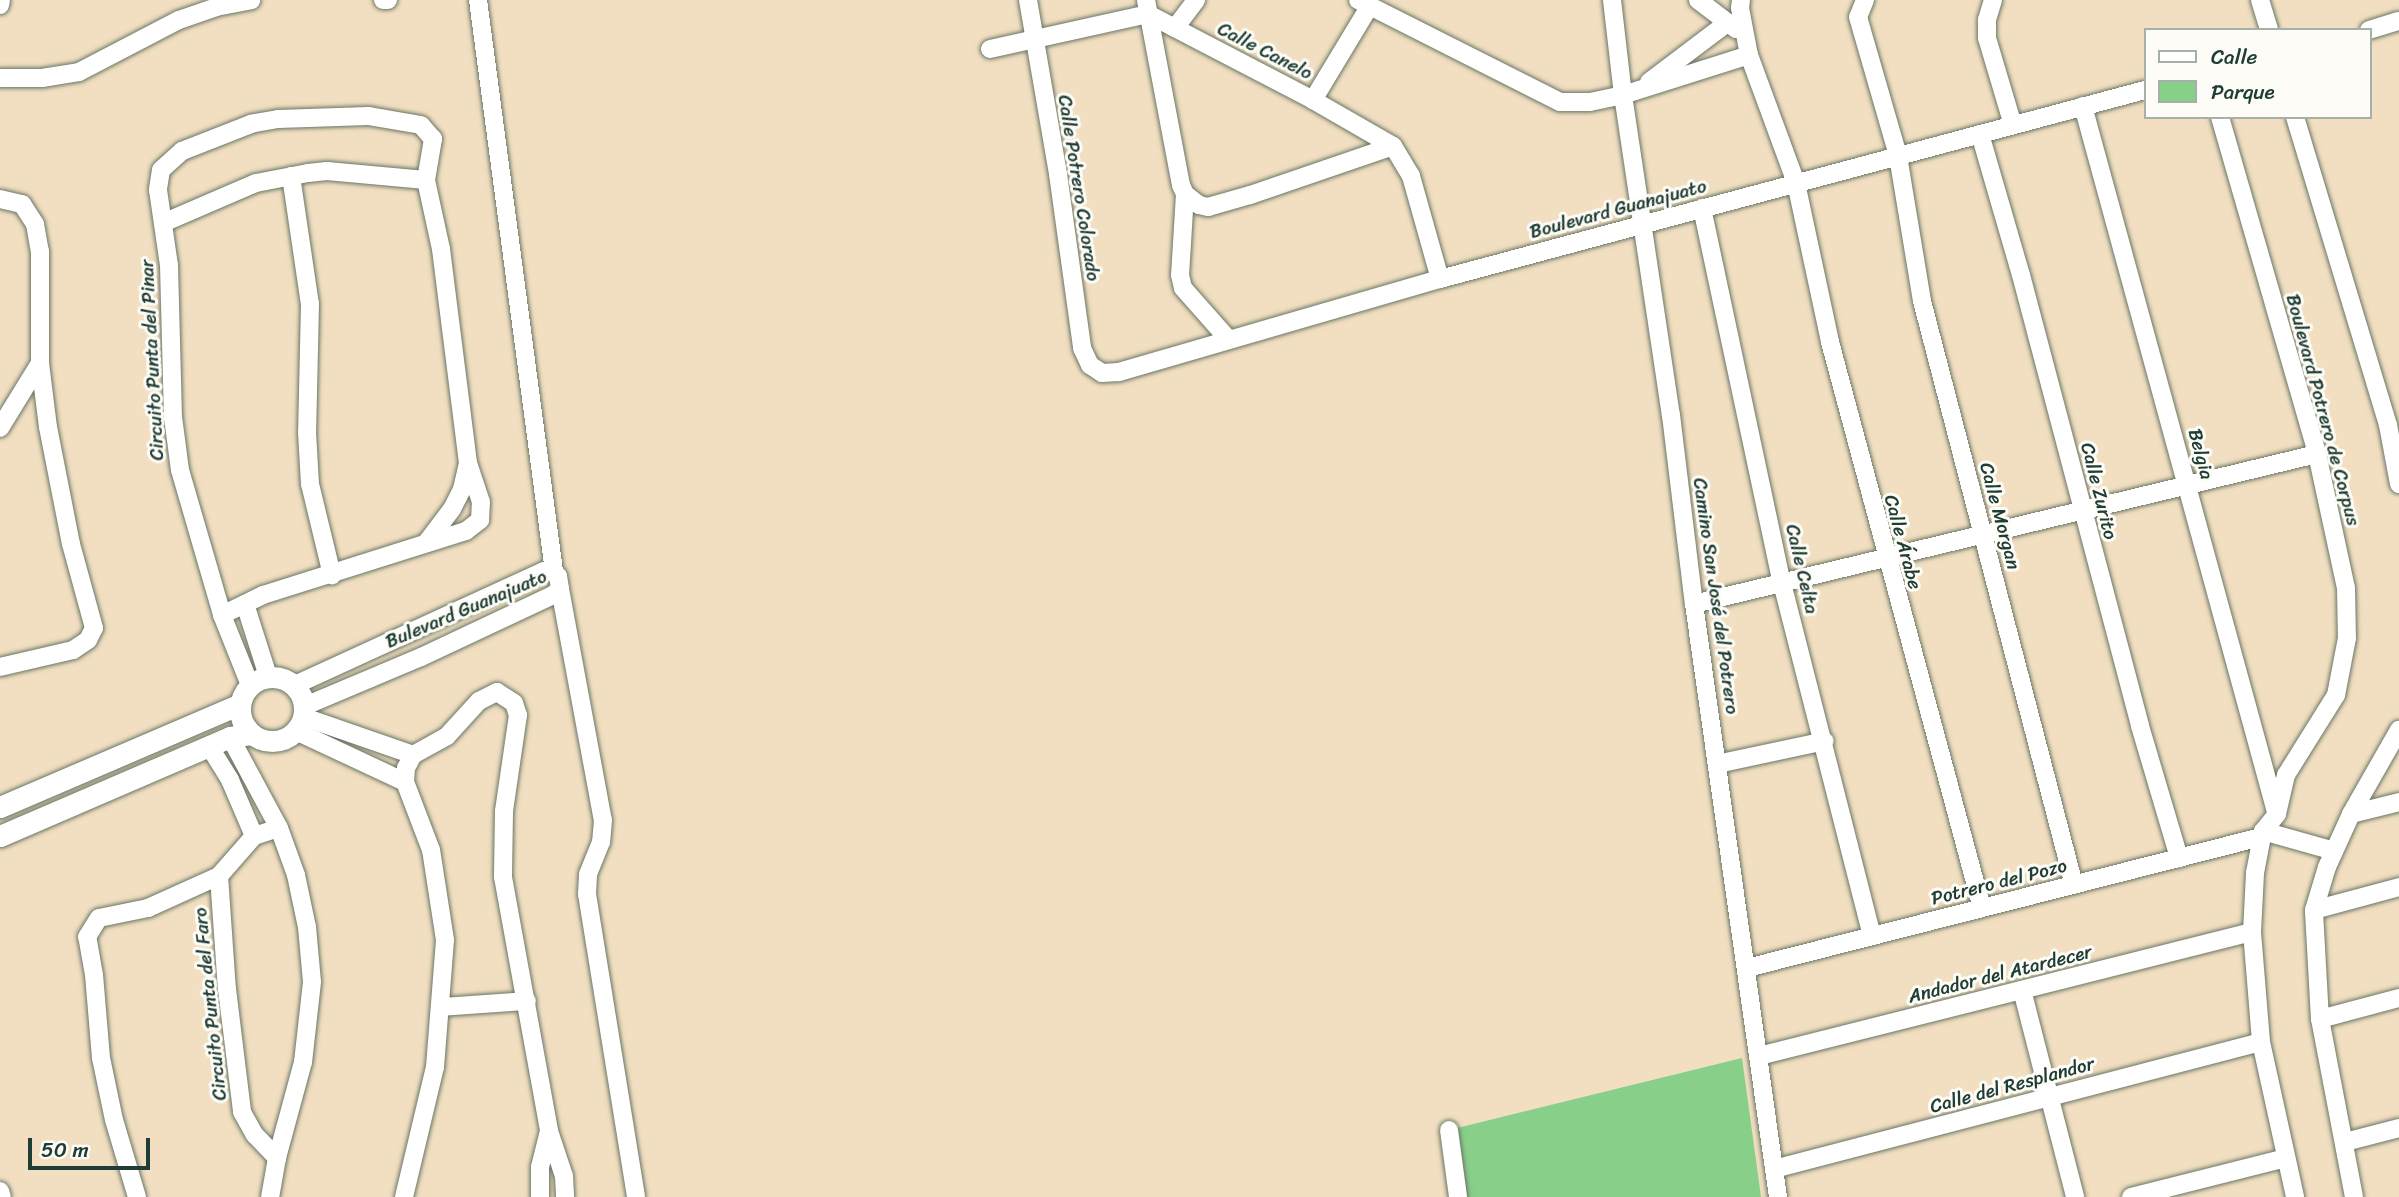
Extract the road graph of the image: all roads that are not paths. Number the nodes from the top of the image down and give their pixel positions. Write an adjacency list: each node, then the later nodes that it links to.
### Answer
1 (251, 0): 22 (street)
2 (478, 0): 55 (street)
3 (1028, 0): 19 (street, Calle Potrero Colorado)
4 (1196, 0): 15 (street)
5 (1612, 0): 24 (street, Camino San José del Potrero)
6 (1698, 0): 14 (street)
7 (1741, 0): 18 (street, Calle Árabe)
8 (1865, 0): 32 (street, Calle Morgan)
9 (1993, 0): 29 (street)
10 (2260, 0): 16 (street)
11 (1363, 3): 24 (street); 25 (street)
12 (1147, 7): 15 (street, Calle Canelo); 19 (street); 36 (street)
13 (2399, 21): 17 (street)
14 (1727, 23): 18 (street); 24 (street)
15 (1175, 28): 25 (street, Calle Canelo)
16 (2268, 28)
17 (2371, 29)
18 (1744, 35): 21 (street, Calle Árabe)
19 (1034, 39): 20 (street); 44 (street, Calle Potrero Colorado)
20 (990, 49)
21 (1749, 55): 24 (street); 35 (street, Calle Árabe)
22 (0, 78)
23 (2144, 90): 26 (street, Boulevard Guanajuato)
24 (1630, 93): 40 (street, Camino San José del Potrero)
25 (1313, 100): 31 (street, Calle Canelo)
26 (2083, 106): 29 (street, Boulevard Guanajuato); 50 (street, Belgia)
27 (2221, 119): 47 (street, Boulevard Potrero de Corpus)
28 (2296, 119): 45 (street)
29 (2013, 125): 30 (street, Boulevard Guanajuato)
30 (1980, 134): 32 (street, Boulevard Guanajuato); 51 (street, Calle Zurito)
31 (1392, 146): 36 (street); 41 (street, Calle Canelo)
32 (1898, 156): 35 (street, Boulevard Guanajuato); 52 (street, Calle Morgan)
33 (291, 176): 34 (street); 39 (street); 56 (street)
34 (426, 180): 39 (street, Circuito Punta del Pinar); 48 (street, Circuito Punta del Pinar)
35 (1796, 183): 38 (street, Boulevard Guanajuato); 54 (street, Calle Árabe)
36 (1185, 194): 42 (street)
37 (0, 199): 43 (street)
38 (1702, 208): 40 (street, Boulevard Guanajuato); 57 (street, Calle Celta)
39 (163, 223): 61 (street, Circuito Punta del Pinar)
40 (1642, 224): 41 (street, Boulevard Guanajuato); 60 (street, Camino San José del Potrero)
41 (1440, 279): 42 (street, Boulevard Guanajuato)
42 (1229, 340): 44 (street, Boulevard Guanajuato)
43 (40, 363): 46 (street); 64 (street)
44 (1102, 373)
45 (2393, 424): 49 (street)
46 (0, 428)
47 (2317, 454): 50 (street); 78 (street, Boulevard Potrero de Corpus)
48 (468, 463): 53 (street, Circuito Punta del Pinar); 53 (street, Circuito Punta del Pinar)
49 (2399, 484)
50 (2188, 485): 51 (street); 78 (street, Belgia)
51 (2083, 510): 52 (street); 85 (street, Calle Zurito)
52 (1983, 534): 54 (street); 87 (street, Calle Morgan)
53 (427, 542): 56 (street, Circuito Punta del Pinar)
54 (1885, 558): 57 (street); 89 (street, Calle Árabe)
55 (554, 572): 58 (street, Bulevard Guanajuato); 62 (street, Bulevard Guanajuato)
56 (332, 575): 59 (street, Circuito Punta del Pinar)
57 (1782, 583): 60 (street); 71 (street, Calle Celta)
58 (560, 590): 63 (street, Bulevard Guanajuato); 116 (street)
59 (245, 604): 61 (street, Circuito Punta del Pinar); 66 (street)
60 (1694, 604): 74 (street, Camino San José del Potrero)
61 (222, 615): 66 (street, Circuito Punta del Pinar)
62 (413, 630): 63 (street); 65 (street, Bulevard Guanajuato)
63 (421, 657): 67 (street, Bulevard Guanajuato)
64 (0, 667)
65 (295, 685): 66 (street); 67 (street)
66 (253, 689): 69 (street); 77 (street)
67 (301, 718): 69 (street); 73 (street); 75 (street)
68 (2399, 730): 79 (street)
69 (251, 734): 70 (street)
70 (229, 737): 72 (street); 80 (street)
71 (1825, 741): 74 (street); 92 (street, Calle Celta)
72 (209, 746): 82 (street); 83 (street)
73 (413, 755): 75 (street); 96 (street)
74 (1717, 764): 93 (street, Camino San José del Potrero)
75 (405, 782): 97 (street)
76 (2399, 802): 79 (street)
77 (0, 807)
78 (2277, 814): 81 (street, Boulevard Potrero de Corpus)
79 (2351, 814): 84 (street)
80 (279, 828): 83 (street); 106 (street)
81 (2262, 834): 84 (street); 85 (street, Potrero del Pozo); 91 (street)
82 (0, 836)
83 (254, 836): 86 (street, Circuito Punta del Faro)
84 (2334, 851): 90 (street)
85 (2179, 858): 87 (street, Potrero del Pozo)
86 (219, 876): 106 (street, Circuito Punta del Faro); 111 (street, Circuito Punta del Faro)
87 (2074, 884): 89 (street, Potrero del Pozo)
88 (2399, 887): 90 (street)
89 (1982, 908): 92 (street, Potrero del Pozo)
90 (2314, 909): 98 (street)
91 (2252, 932): 94 (street, Andador del Atardecer); 99 (street)
92 (1872, 936): 93 (street, Potrero del Pozo)
93 (1747, 968): 100 (street, Camino San José del Potrero)
94 (2022, 990): 100 (street, Andador del Atardecer); 101 (street)
95 (2399, 998): 98 (street)
96 (527, 1001): 97 (street); 104 (street)
97 (441, 1007): 113 (street)
98 (2320, 1019): 105 (street)
99 (2261, 1042): 101 (street, Calle del Resplandor); 107 (street)
100 (1759, 1056): 108 (street, Camino San José del Potrero)
101 (2049, 1097): 108 (street, Calle del Resplandor); 119 (street)
102 (2399, 1128): 105 (street)
103 (1449, 1130): 117 (street)
104 (549, 1131): 114 (street); 115 (street)
105 (2345, 1142): 122 (street)
106 (277, 1158): 112 (street)
107 (2286, 1158): 120 (street); 121 (street)
108 (1774, 1169): 118 (street, Camino San José del Potrero)
109 (0, 1191): 110 (street)
110 (2, 1197)
111 (137, 1197)
112 (270, 1197)
113 (404, 1197)
114 (540, 1197)
115 (565, 1197)
116 (636, 1197)
117 (1458, 1197)
118 (1778, 1197)
119 (2075, 1197)
120 (2131, 1197)
121 (2295, 1197)
122 (2354, 1197)

